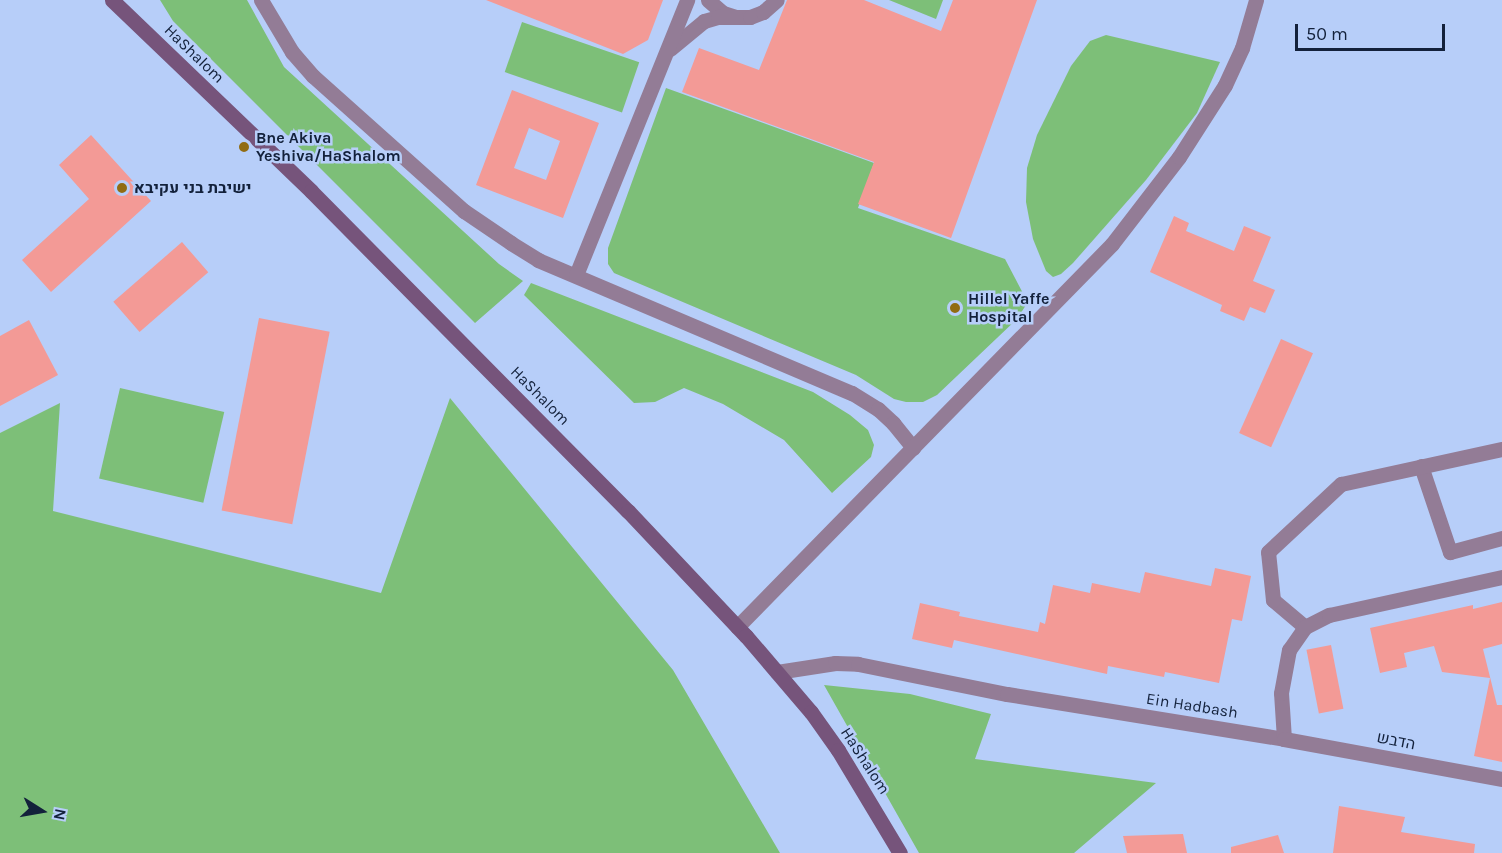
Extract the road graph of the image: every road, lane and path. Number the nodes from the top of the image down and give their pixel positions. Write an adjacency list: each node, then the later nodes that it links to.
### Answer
1 (112, 0): 15 (street, HaShalom)
2 (261, 0): 9 (street)
3 (687, 0): 8 (street)
4 (708, 0): 7 (street)
5 (777, 0): 7 (street)
6 (1256, 0): 10 (street)
7 (736, 17): 8 (street)
8 (666, 53): 9 (street)
9 (576, 275): 10 (street)
10 (913, 448): 15 (street)
11 (1502, 450): 12 (street)
12 (1421, 466): 13 (street); 16 (street)
13 (1502, 538)
14 (1502, 576): 16 (street)
15 (737, 627): 17 (street, HaShalom)
16 (1305, 627): 18 (street)
17 (777, 672): 18 (street, Ein Hadbash); 20 (street, HaShalom)
18 (1284, 739): 19 (street, הדבש)
19 (1502, 779)
20 (900, 853)

